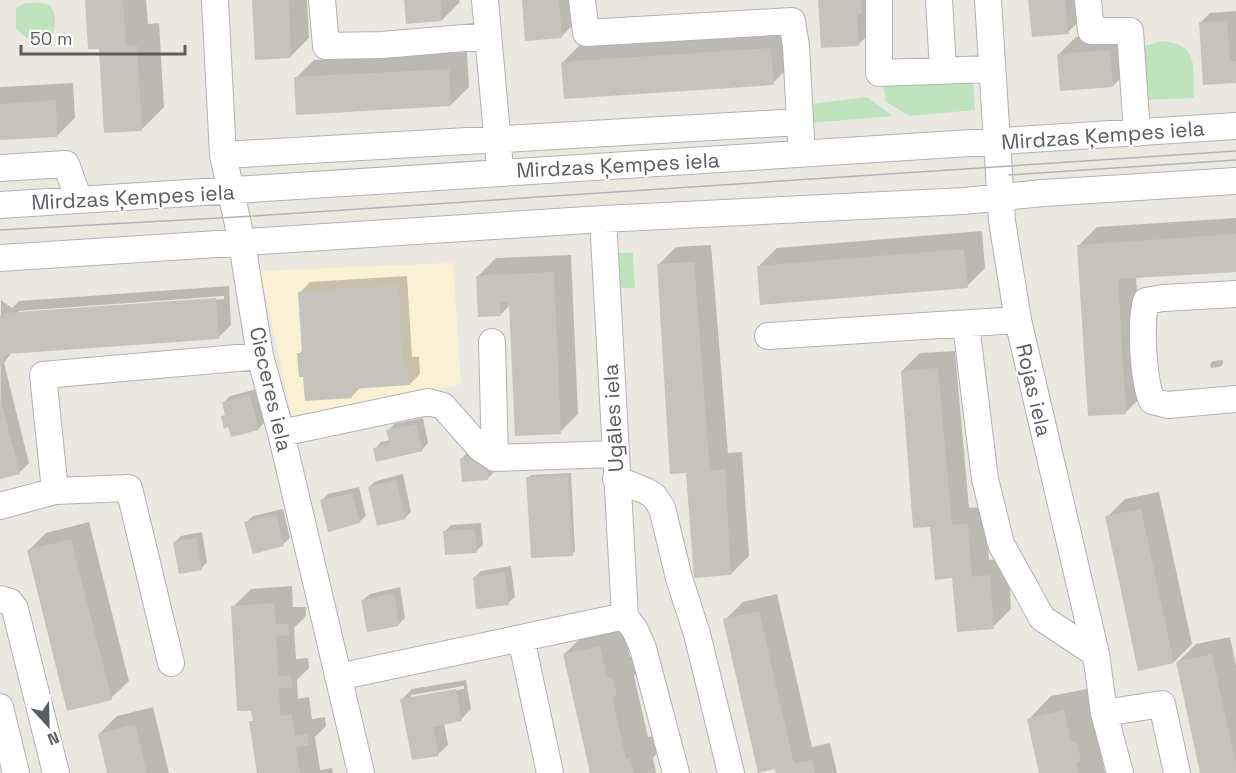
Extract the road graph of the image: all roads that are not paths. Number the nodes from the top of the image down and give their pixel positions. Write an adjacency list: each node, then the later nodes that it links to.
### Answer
1 (215, 0): 18 (street, Cieceres iela)
2 (322, 0): 9 (street)
3 (485, 0): 9 (street)
4 (582, 0): 12 (street)
5 (879, 0): 11 (street)
6 (939, 0): 11 (street)
7 (988, 0): 10 (street, Rojas iela)
8 (1088, 0): 14 (street)
9 (488, 36): 15 (street)
10 (991, 69): 11 (street); 16 (street, Rojas iela)
11 (943, 70)
12 (800, 122): 15 (street); 17 (street)
13 (1236, 126): 14 (street, Mirdzas Ķempes iela)
14 (1137, 133): 16 (street, Mirdzas Ķempes iela)
15 (497, 141): 18 (street); 20 (street)
16 (997, 142): 17 (street, Mirdzas Ķempes iela); 23 (street, Rojas iela)
17 (802, 154): 20 (street, Mirdzas Ķempes iela)
18 (223, 155): 22 (street, Cieceres iela)
19 (0, 168): 24 (street)
20 (501, 172): 22 (street, Mirdzas Ķempes iela)
21 (1236, 181): 23 (street)
22 (231, 192): 24 (street, Mirdzas Ķempes iela); 27 (street, Cieceres iela)
23 (1000, 197): 26 (street); 30 (street, Rojas iela)
24 (79, 200): 25 (street, Mirdzas Ķempes iela)
25 (0, 205)
26 (603, 219): 27 (street); 38 (street, Ugāles iela)
27 (242, 243): 28 (street); 34 (street, Cieceres iela)
28 (0, 258)
29 (1236, 294): 35 (street)
30 (1018, 320): 31 (street); 44 (street, Rojas iela)
31 (966, 325): 32 (street); 44 (street)
32 (768, 336)
33 (492, 342): 37 (street)
34 (260, 356): 36 (street, Cieceres iela); 39 (street)
35 (1236, 399)
36 (281, 433): 37 (street); 46 (street, Cieceres iela)
37 (495, 458): 38 (street)
38 (616, 467): 42 (street, Ugāles iela); 54 (street)
39 (55, 491): 40 (street); 45 (street)
40 (0, 506)
41 (0, 598): 50 (street)
42 (625, 616): 43 (street); 53 (street, Ugāles iela)
43 (521, 638): 46 (street); 52 (street)
44 (1096, 654): 48 (street, Rojas iela)
45 (171, 663)
46 (338, 677): 51 (street, Cieceres iela)
47 (0, 707): 49 (street)
48 (1104, 713): 55 (street, Rojas iela); 56 (street)
49 (16, 773)
50 (56, 773)
51 (361, 773)
52 (550, 773)
53 (676, 773)
54 (731, 773)
55 (1120, 773)
56 (1177, 773)

